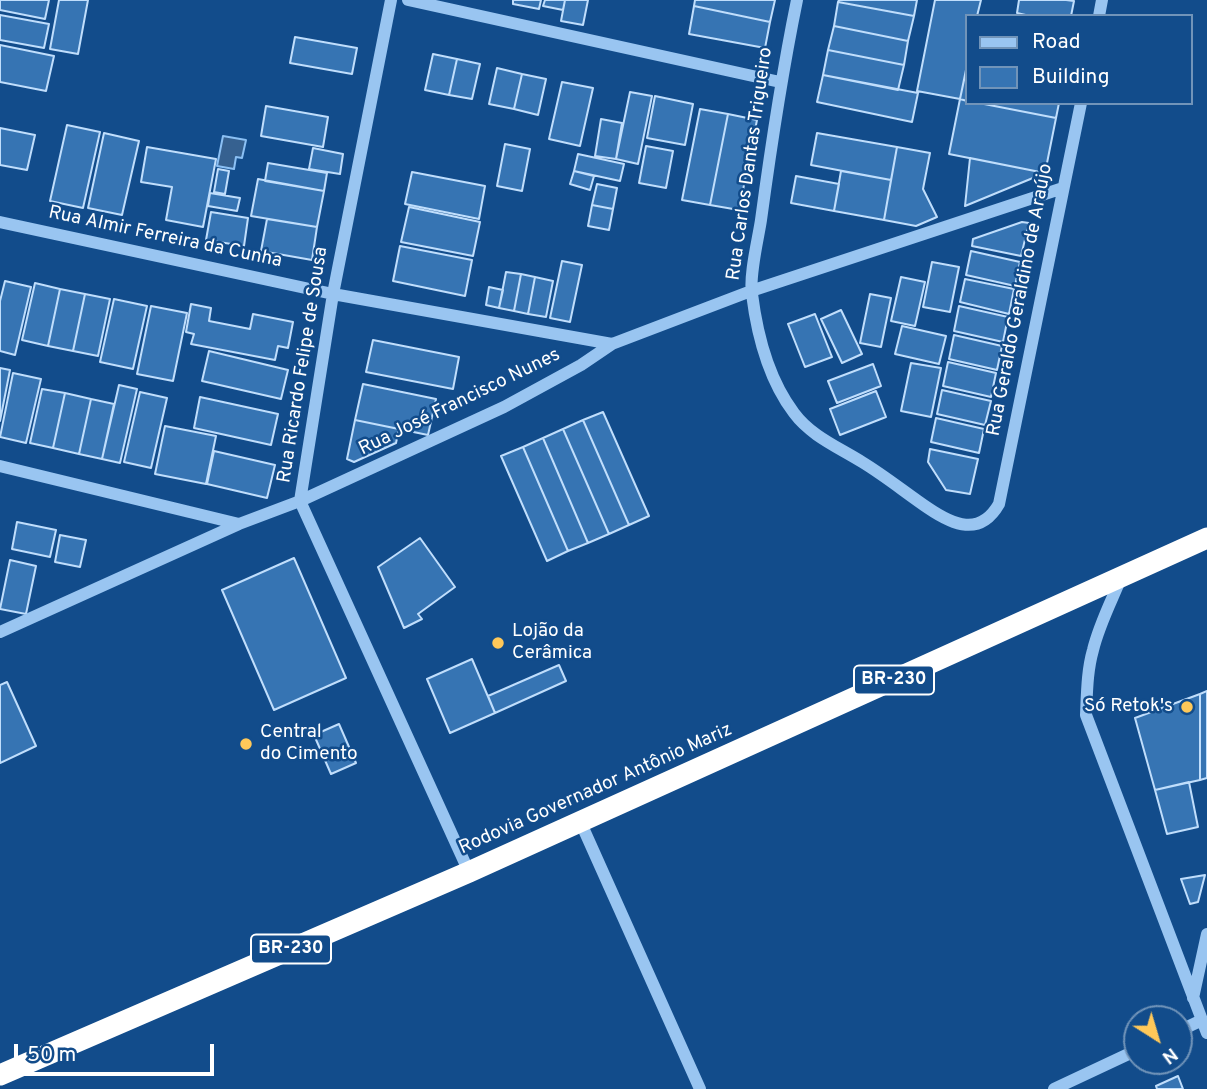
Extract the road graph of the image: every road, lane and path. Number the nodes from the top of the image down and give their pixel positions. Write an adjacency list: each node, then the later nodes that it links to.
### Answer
1 (391, 0): 9 (street, Rua Ricardo Felipe de Sousa)
2 (408, 0): 4 (street)
3 (797, 0): 4 (street, Rua Carlos Dantas Trigueiro)
4 (780, 82): 8 (street, Rua Carlos Dantas Trigueiro)
5 (1081, 105): 6 (street, Rua Geraldo Geraldino de Araújo)
6 (1063, 188): 8 (street, Rua José Francisco Nunes); 13 (street, Rua Geraldo Geraldino de Araújo)
7 (0, 222): 9 (street, Rua Almir Ferreira da Cunha)
8 (751, 291): 10 (street, Rua José Francisco Nunes); 13 (street, Rua Carlos Dantas Trigueiro)
9 (333, 294): 10 (street, Rua Almir Ferreira da Cunha); 12 (street, Rua Ricardo Felipe de Sousa)
10 (611, 344): 12 (street, Rua José Francisco Nunes)
11 (0, 466): 14 (street)
12 (300, 501): 14 (street, Rua José Francisco Nunes); 19 (street, Rua Ricardo Felipe de Sousa)
13 (999, 504)
14 (239, 524): 17 (street, Rua José Francisco Nunes)
15 (1207, 538): 16 (highway, Rodovia Governador Antônio Mariz / BR-230)
16 (1121, 579): 18 (highway, Rodovia Governador Antônio Mariz / BR-230); 21 (street)
17 (0, 632)
18 (580, 821): 19 (highway, Rodovia Governador Antônio Mariz / BR-230); 25 (street)
19 (469, 872): 24 (highway, Rodovia Governador Antônio Mariz / BR-230)
20 (1207, 934): 21 (street)
21 (1193, 998): 22 (street)
22 (1204, 1026)
23 (1123, 1057): 26 (street)
24 (0, 1075)
25 (700, 1089)
26 (1054, 1089)

